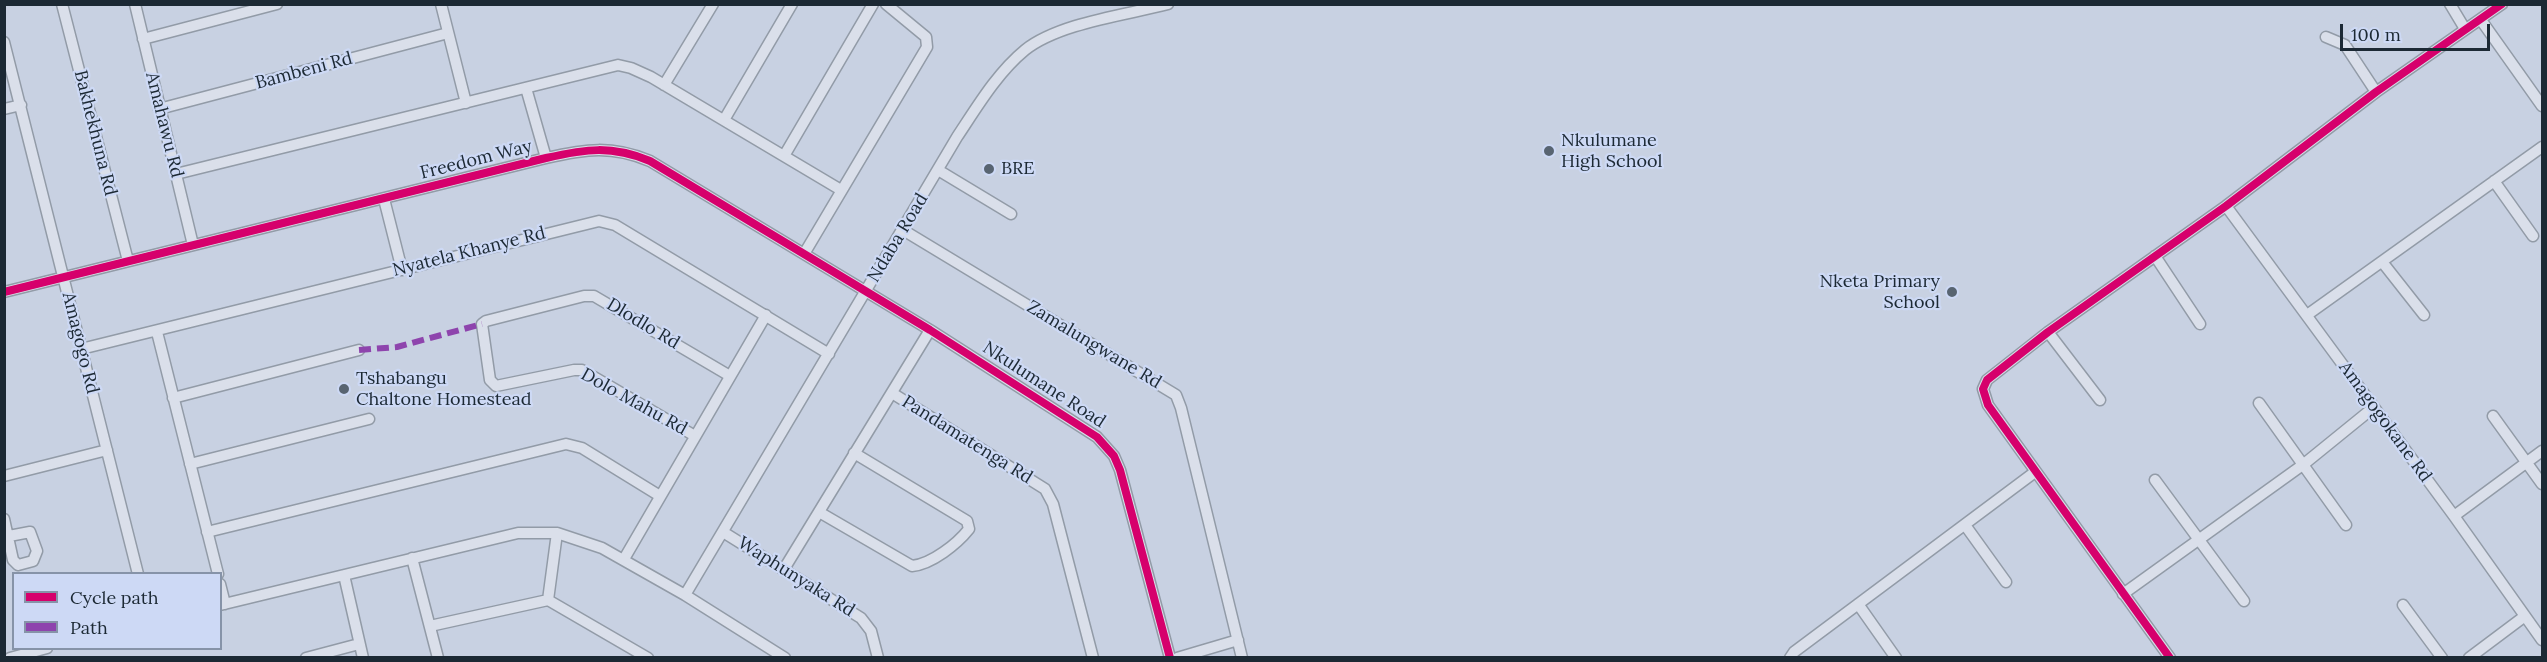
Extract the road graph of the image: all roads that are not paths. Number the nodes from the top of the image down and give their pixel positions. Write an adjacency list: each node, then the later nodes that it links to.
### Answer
1 (62, 4): 42 (street, Bakhekhuna Rd)
2 (135, 4): 16 (street, Amahawu Rd)
3 (277, 4): 16 (street)
4 (441, 4): 14 (street)
5 (712, 4): 18 (street)
6 (792, 4): 26 (street)
7 (873, 4): 28 (street)
8 (886, 4): 33 (street)
9 (1168, 4): 30 (street, Ndaba Road)
10 (2450, 4): 13 (street)
11 (2502, 4): 12 (street)
12 (2481, 20): 13 (street); 23 (street)
13 (2465, 29): 20 (street)
14 (448, 33): 21 (street); 25 (street, Bambeni Rd)
15 (2326, 37): 20 (street)
16 (143, 39): 25 (street, Amahawu Rd)
17 (4, 42): 22 (street, Amagogo Rd)
18 (664, 85): 19 (street); 26 (street)
19 (526, 88): 21 (street); 29 (street)
20 (2376, 92): 35 (street)
21 (466, 102): 31 (street)
22 (21, 105): 24 (street); 45 (street, Amagogo Rd)
23 (2542, 106)
24 (4, 109)
25 (159, 109): 31 (street, Amahawu Rd)
26 (724, 120): 28 (street)
27 (2542, 147): 32 (street)
28 (784, 156): 33 (street)
29 (546, 158): 34 (street, Freedom Way); 40 (street, Freedom Way)
30 (938, 170): 36 (street); 37 (street, Ndaba Road)
31 (176, 174): 39 (street, Amahawu Rd)
32 (2494, 182): 38 (street); 43 (street)
33 (841, 190): 40 (street)
34 (384, 199): 39 (street, Freedom Way); 44 (street)
35 (2226, 206): 41 (street); 49 (street, Amagogokane Rd)
36 (1011, 214)
37 (903, 230): 47 (street, Ndaba Road); 105 (street, Zamalungwane Rd)
38 (2533, 237)
39 (193, 245): 42 (street, Freedom Way)
40 (804, 254): 47 (street, Freedom Way)
41 (2155, 256): 52 (street); 55 (street)
42 (128, 261): 45 (street, Freedom Way)
43 (2383, 263): 49 (street); 50 (street)
44 (402, 270): 48 (street, Nyatela Khanye Rd); 54 (street, Nyatela Khanye Rd)
45 (64, 277): 46 (street, Freedom Way); 56 (street, Amagogo Rd)
46 (4, 292)
47 (866, 292): 53 (street, Nkulumane Road); 58 (street, Ndaba Road)
48 (766, 315): 58 (street, Nyatela Khanye Rd); 59 (street)
49 (2307, 315): 64 (street, Amagogokane Rd)
50 (2424, 315)
51 (482, 324): 59 (street, Dlodlo Rd); 67 (street, Dolo Mahu Rd)
52 (2200, 324)
53 (930, 330): 60 (street); 117 (street, Nkulumane Road)
54 (157, 332): 56 (street, Nyatela Khanye Rd); 61 (street)
55 (2048, 332): 62 (street); 74 (street)
56 (81, 349): 68 (street, Amagogo Rd)
57 (359, 351): 61 (street)
58 (829, 354): 85 (street, Ndaba Road)
59 (730, 376): 67 (street)
60 (892, 393): 70 (street); 116 (street, Pandamatenga Rd)
61 (173, 398): 72 (street)
62 (2100, 400)
63 (2259, 403): 73 (street)
64 (2373, 408): 73 (street); 80 (street, Amagogokane Rd)
65 (2493, 416): 71 (street)
66 (369, 419): 72 (street)
67 (695, 436): 78 (street)
68 (107, 450): 75 (street); 92 (street, Amagogo Rd)
69 (2542, 451): 71 (street)
70 (854, 453): 79 (street); 79 (street)
71 (2527, 462): 77 (street); 80 (street)
72 (190, 464): 84 (street)
73 (2304, 464): 83 (street); 88 (street)
74 (2035, 472): 82 (street); 96 (street)
75 (4, 476)
76 (2155, 480): 88 (street)
77 (2542, 484)
78 (660, 495): 84 (street); 90 (street)
79 (819, 512): 91 (street)
80 (2454, 516): 103 (street, Amagogokane Rd)
81 (4, 519): 87 (street)
82 (1965, 525): 95 (street); 101 (street)
83 (2346, 525)
84 (207, 532): 93 (street)
85 (723, 532): 91 (street, Waphunyaka Rd); 97 (street, Ndaba Road)
86 (557, 533): 89 (street); 90 (street); 98 (street)
87 (9, 536)
88 (2198, 541): 96 (street); 99 (street)
89 (412, 558): 94 (street); 104 (street)
90 (624, 559): 97 (street)
91 (784, 569): 115 (street, Waphunyaka Rd)
92 (138, 572)
93 (218, 572)
94 (344, 575): 100 (street); 107 (street)
95 (2006, 582)
96 (2123, 594): 122 (street)
97 (685, 595): 114 (street)
98 (548, 600): 104 (street); 113 (street)
99 (2244, 601)
100 (223, 604)
101 (1858, 604): 120 (street); 121 (street)
102 (2403, 605): 123 (street)
103 (2525, 616): 106 (street, Amagogokane Rd); 124 (street)
104 (430, 626): 112 (street)
105 (1238, 640): 118 (street); 119 (street, Zamalungwane Rd)
106 (2542, 640)
107 (359, 644): 110 (street); 111 (street)
108 (39, 650): 109 (street)
109 (10, 657)
110 (306, 657)
111 (363, 657)
112 (438, 657)
113 (648, 657)
114 (785, 657)
115 (878, 657)
116 (1093, 657)
117 (1170, 657)
118 (1177, 657)
119 (1242, 657)
120 (1790, 657)
121 (1896, 657)
122 (2170, 657)
123 (2442, 657)
124 (2469, 657)

